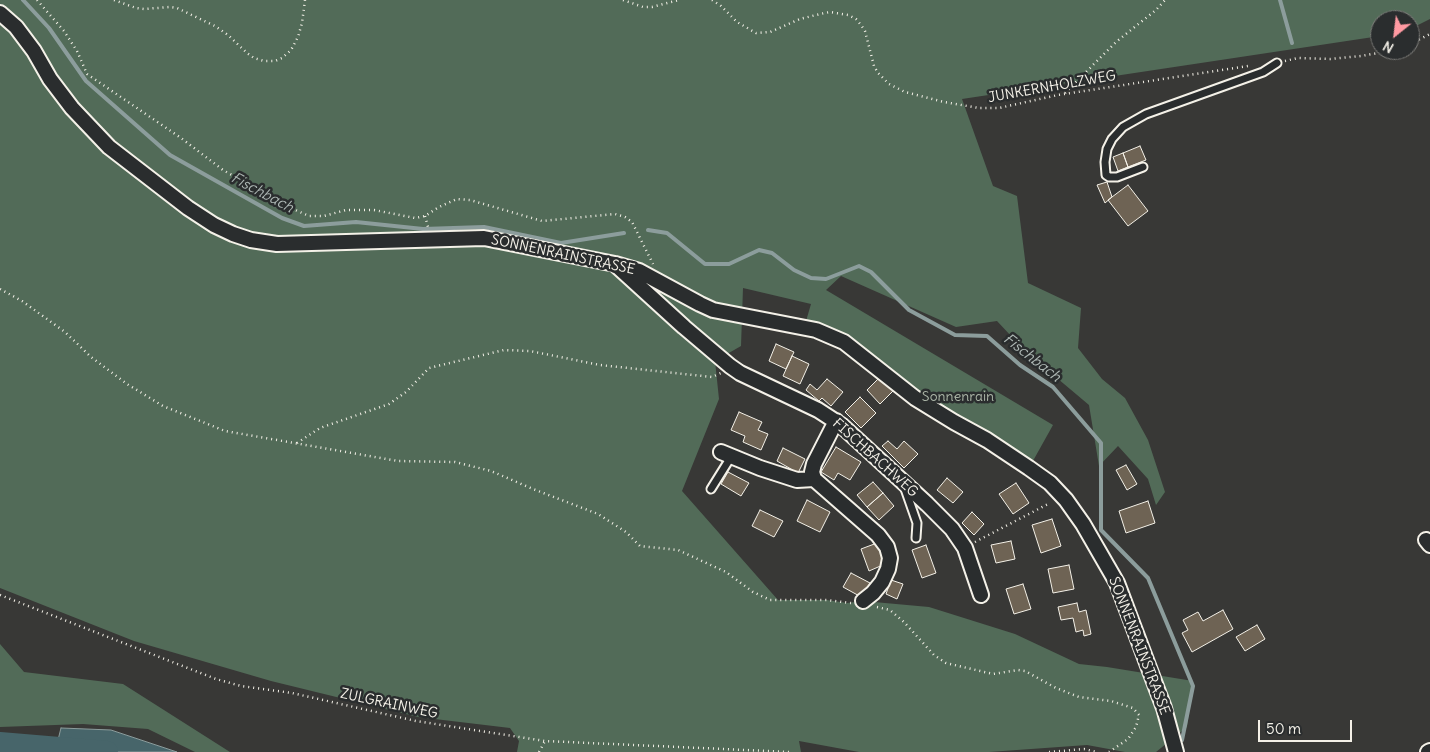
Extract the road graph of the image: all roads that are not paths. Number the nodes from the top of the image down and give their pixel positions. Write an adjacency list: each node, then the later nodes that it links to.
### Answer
1 (0, 13): 4 (street, SONNENRAINSTRASSE)
2 (1277, 63): 3 (lane)
3 (1143, 167)
4 (615, 264): 5 (street, FISCHBACHWEG); 13 (street, SONNENRAINSTRASSE)
5 (836, 421): 7 (street); 8 (street, FISCHBACHWEG)
6 (726, 455): 7 (street); 9 (lane)
7 (814, 479): 12 (street)
8 (904, 483): 10 (lane); 11 (street, FISCHBACHWEG)
9 (711, 489)
10 (916, 538)
11 (981, 596)
12 (867, 603)
13 (1176, 752)

